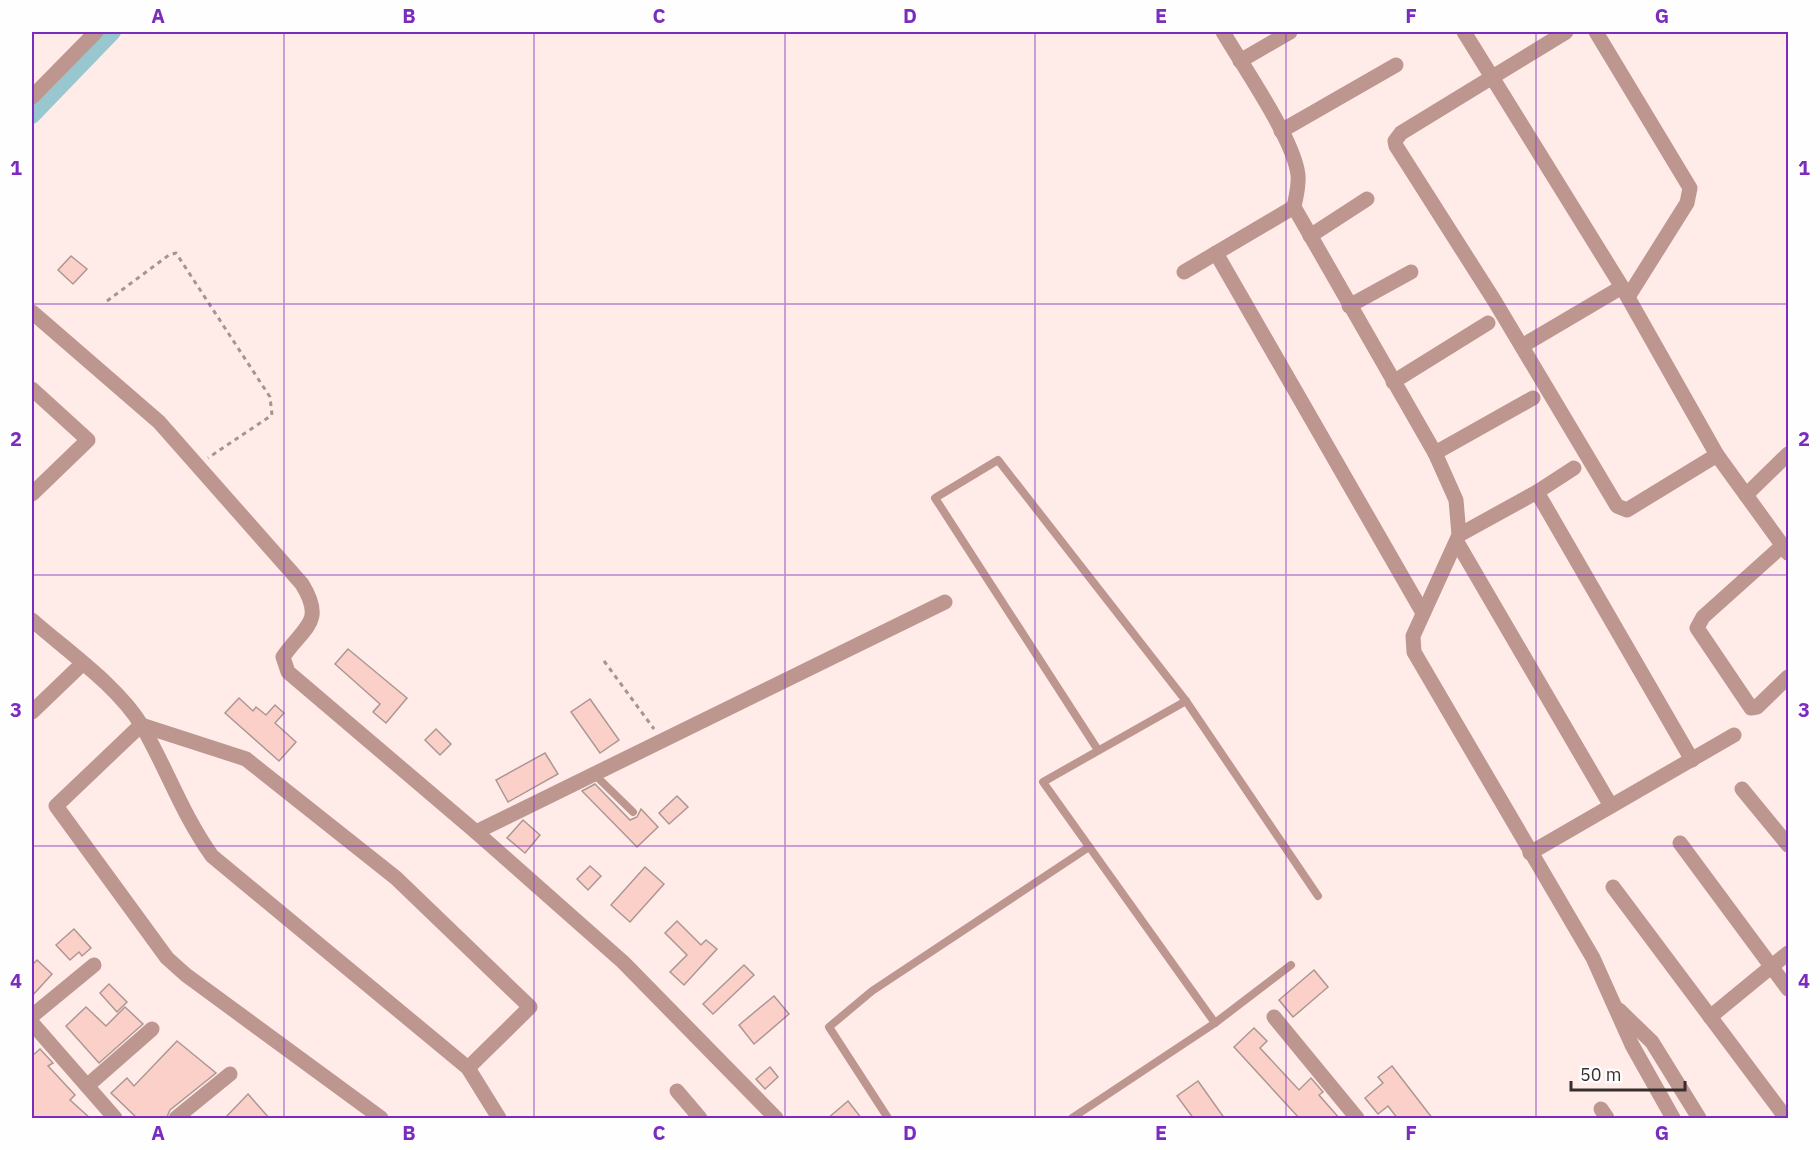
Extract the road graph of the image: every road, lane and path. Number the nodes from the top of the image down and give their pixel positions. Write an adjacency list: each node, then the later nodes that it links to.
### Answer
1 (96, 32): 10 (street)
2 (1223, 32): 7 (street)
3 (1290, 32): 7 (street)
4 (1464, 32): 9 (street)
5 (1566, 32): 9 (street)
6 (1596, 32): 18 (street)
7 (1240, 61): 11 (street)
8 (1396, 65): 11 (street)
9 (1493, 78): 18 (street); 23 (street)
10 (32, 97)
11 (1281, 131): 13 (street)
12 (1367, 200): 14 (street)
13 (1294, 207): 14 (street); 15 (street)
14 (1311, 236): 20 (street)
15 (1216, 253): 16 (street); 38 (street)
16 (1184, 272)
17 (1411, 272): 20 (street)
18 (1625, 292): 23 (street); 29 (street)
19 (107, 301): 30 (path)
20 (1349, 306): 24 (street)
21 (32, 312): 30 (street)
22 (1488, 323): 24 (street)
23 (1522, 346): 29 (street)
24 (1393, 382): 27 (street)
25 (32, 389): 33 (street)
26 (1533, 398): 27 (street)
27 (1435, 453): 35 (street)
28 (1788, 454): 34 (street)
29 (1717, 455): 34 (street)
30 (197, 465): 54 (street)
31 (1574, 468): 32 (street)
32 (1536, 492): 35 (street); 49 (street)
33 (32, 494)
34 (1746, 495): 36 (street)
35 (1458, 539): 38 (street); 52 (street)
36 (1785, 550): 42 (street)
37 (945, 602): 47 (street)
38 (1423, 613): 58 (street)
39 (32, 621): 41 (street)
40 (604, 661): 47 (path)
41 (82, 664): 44 (street); 45 (street)
42 (1788, 677)
43 (1186, 701): 48 (lane); 48 (lane); 60 (lane)
44 (32, 712)
45 (141, 725): 73 (street); 73 (street); 79 (street)
46 (1734, 735): 49 (street)
47 (663, 740): 50 (street)
48 (1098, 750): 57 (lane)
49 (1692, 760): 52 (street)
50 (594, 774): 53 (lane); 54 (street)
51 (1742, 789): 56 (street)
52 (1611, 806): 58 (street)
53 (633, 812)
54 (476, 831): 82 (street)
55 (1680, 843): 64 (street)
56 (1788, 844)
57 (1089, 847): 71 (lane); 83 (lane)
58 (1530, 853): 66 (street)
59 (1613, 887): 69 (street)
60 (1318, 896)
61 (1788, 953): 64 (street)
62 (94, 965): 67 (street)
63 (1291, 965): 71 (lane)
64 (1772, 966): 65 (street); 69 (street)
65 (1788, 989)
66 (1615, 1006): 86 (street); 87 (street)
67 (32, 1016)
68 (1274, 1017): 85 (street)
69 (1710, 1017): 88 (street)
70 (32, 1023): 75 (street)
71 (1215, 1023): 84 (lane)
72 (152, 1029): 75 (street)
73 (468, 1068): 80 (street)
74 (230, 1074): 78 (street)
75 (87, 1086): 77 (street)
76 (677, 1091): 81 (street)
77 (116, 1119)
78 (176, 1119)
79 (381, 1119)
80 (499, 1119)
81 (700, 1119)
82 (776, 1119)
83 (888, 1119)
84 (1072, 1119)
85 (1358, 1119)
86 (1672, 1119)
87 (1699, 1119)
88 (1786, 1119)

